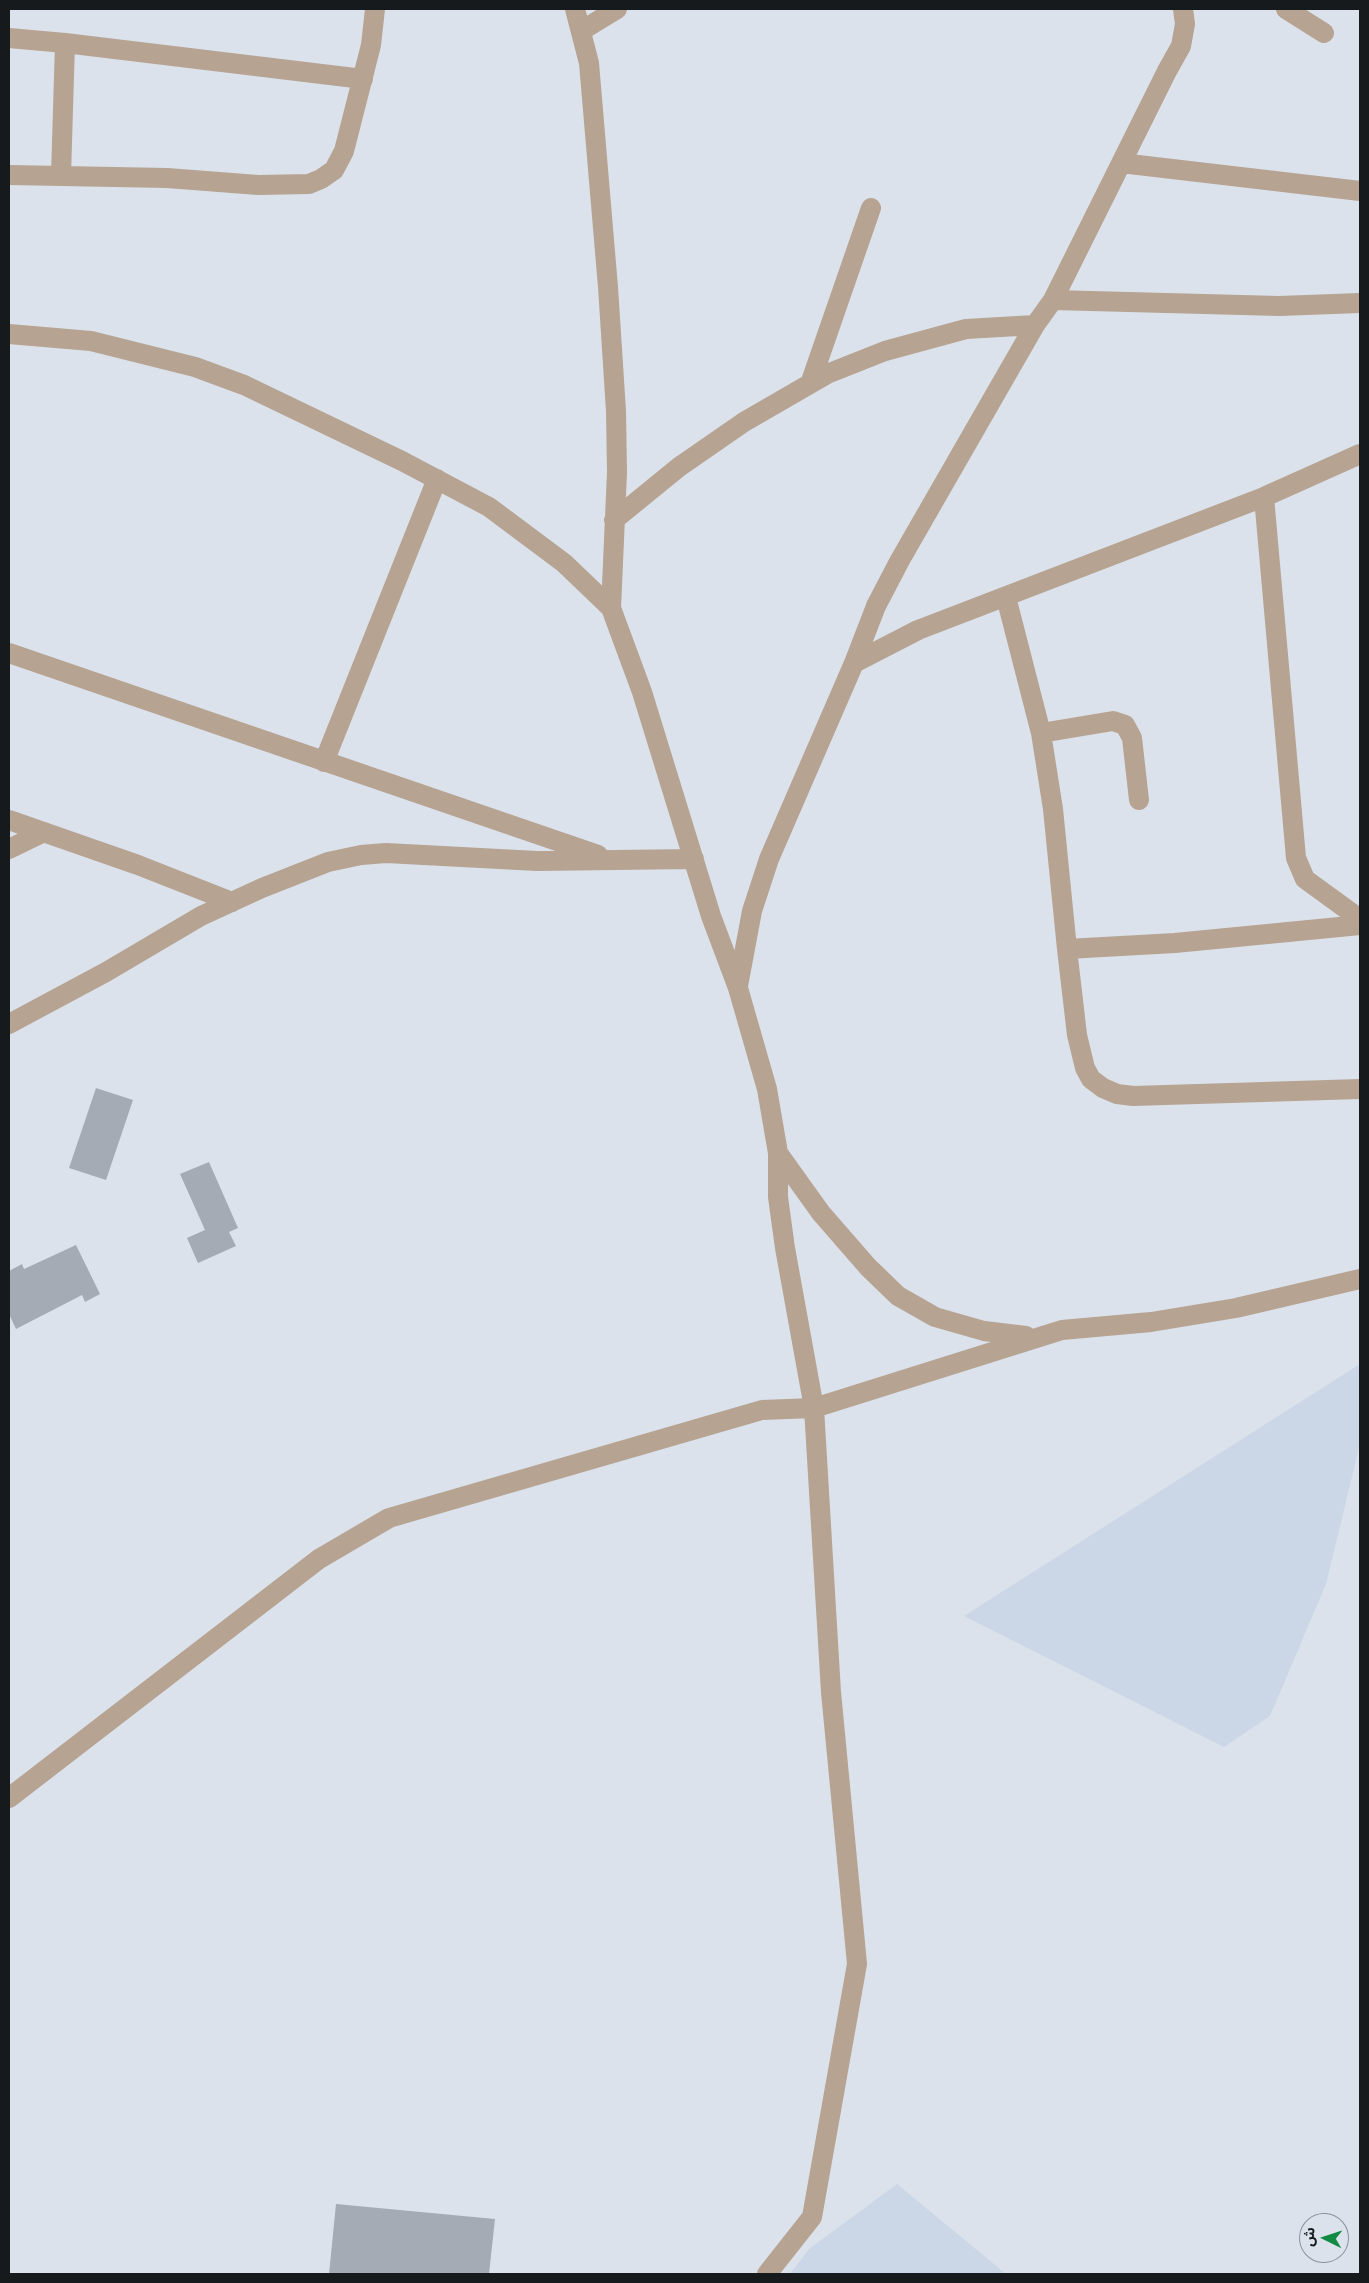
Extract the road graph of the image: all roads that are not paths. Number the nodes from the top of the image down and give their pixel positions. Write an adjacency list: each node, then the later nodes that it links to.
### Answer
1 (375, 9): 10 (street)
2 (575, 9): 6 (street)
3 (617, 9): 6 (street)
4 (1183, 9): 11 (street)
5 (1286, 9): 7 (street)
6 (581, 31): 24 (street)
7 (1324, 33)
8 (9, 38): 9 (street)
9 (64, 43): 10 (street); 13 (street)
10 (363, 79): 13 (street)
11 (1121, 163): 14 (street); 16 (street)
12 (9, 175): 13 (street)
13 (61, 176)
14 (1360, 191)
15 (871, 208): 20 (street)
16 (1053, 300): 17 (street); 18 (street)
17 (1360, 303)
18 (1036, 325): 20 (street); 28 (street)
19 (9, 334): 22 (street)
20 (810, 384): 24 (street)
21 (1360, 454): 23 (street)
22 (436, 479): 26 (street); 30 (street)
23 (1264, 497): 25 (street); 38 (street)
24 (614, 520): 26 (street)
25 (1006, 597): 28 (street); 29 (street)
26 (610, 608): 35 (street)
27 (9, 654): 30 (street)
28 (854, 664): 41 (street)
29 (1041, 733): 31 (street); 40 (street)
30 (324, 762): 36 (street)
31 (1139, 800)
32 (9, 820): 33 (street)
33 (44, 832): 34 (street); 37 (street)
34 (9, 849)
35 (694, 859): 36 (street); 41 (street)
36 (613, 860): 37 (street)
37 (232, 902): 42 (street)
38 (1360, 919)
39 (1360, 925): 40 (street)
40 (1067, 949): 43 (street)
41 (738, 988): 44 (street)
42 (9, 1024)
43 (1360, 1089)
44 (778, 1153): 46 (street); 47 (street)
45 (1360, 1279): 46 (street)
46 (1033, 1337): 47 (street)
47 (814, 1408): 48 (street); 49 (street)
48 (9, 1798)
49 (767, 2274)

